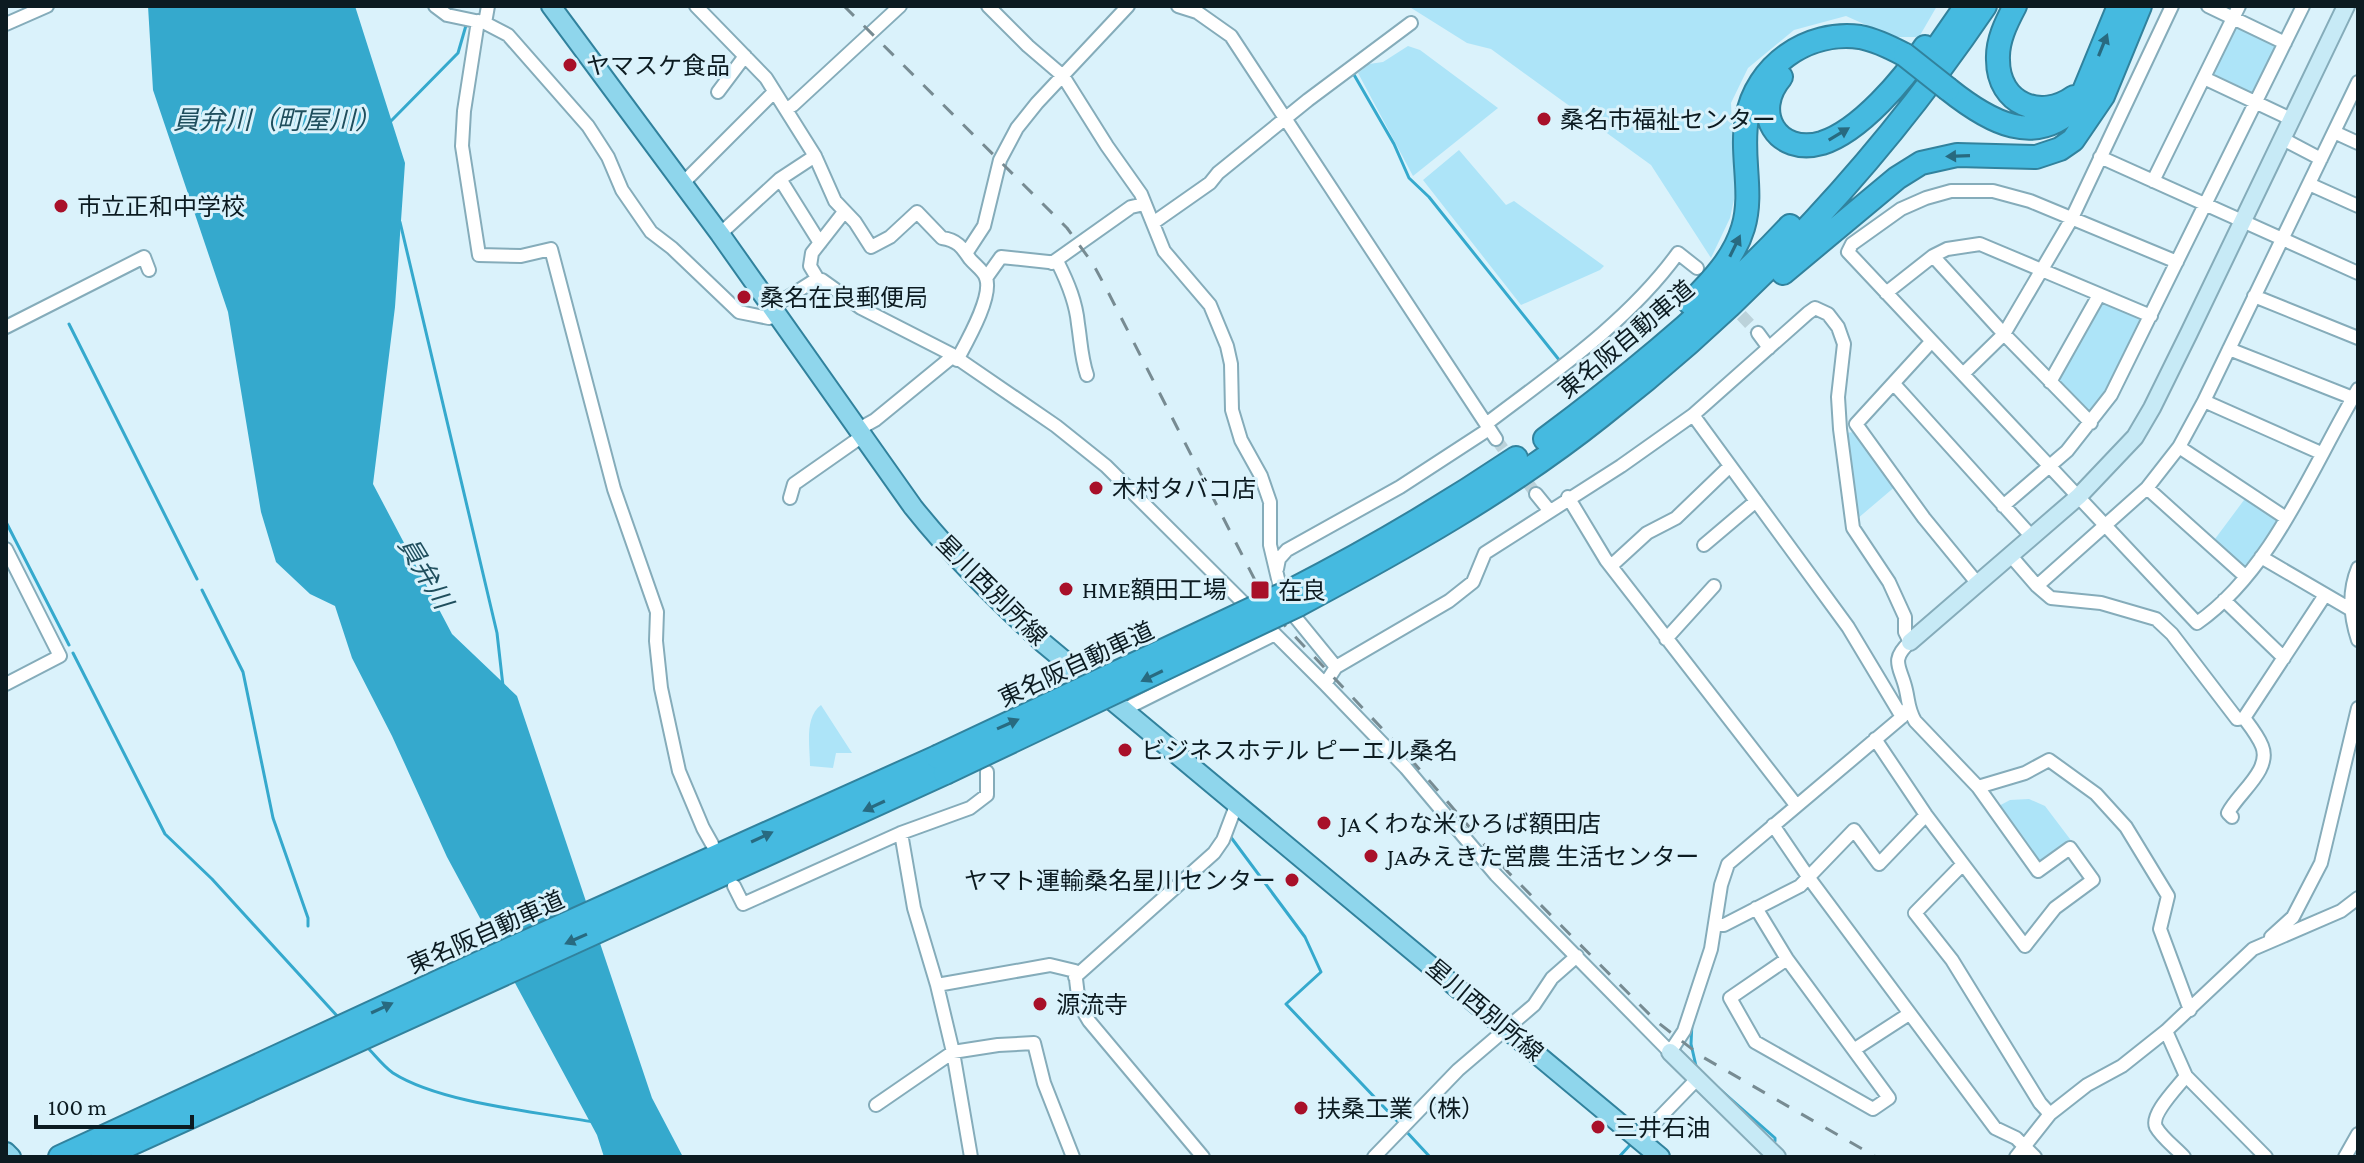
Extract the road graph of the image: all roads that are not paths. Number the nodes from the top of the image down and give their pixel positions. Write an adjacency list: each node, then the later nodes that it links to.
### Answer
1 (47, 6): 23 (street)
2 (435, 6): 21 (street)
3 (488, 6): 21 (street)
4 (551, 6): 47 (main road, 星川西別所線)
5 (696, 6): 25 (street)
6 (900, 6): 36 (street)
7 (988, 6): 27 (street)
8 (1128, 6): 27 (street)
9 (1178, 6): 37 (street)
10 (1952, 6): 26 (highway, one-way to 10)
11 (1966, 6): 88 (highway, 東名阪自動車道)
12 (1985, 6): 88 (highway, 東名阪自動車道)
13 (2015, 6): 28 (highway)
14 (2119, 6): 28 (highway, one-way to 14)
15 (2140, 6): 34 (highway)
16 (2172, 6): 43 (street)
17 (2208, 6): 20 (street)
18 (2303, 6): 24 (street)
19 (2346, 6): 38 (street)
20 (2236, 12): 24 (street); 29 (street)
21 (475, 20): 72 (street); 145 (street)
22 (1411, 23): 37 (street)
23 (6, 24)
24 (2285, 43): 35 (street)
25 (745, 56): 31 (street); 32 (street)
26 (1902, 60): 33 (highway); 88 (highway, one-way to 26)
27 (1063, 76): 50 (street); 59 (street)
28 (2089, 77): 33 (highway)
29 (2204, 78): 35 (street); 46 (street)
30 (2358, 82): 39 (street)
31 (718, 92)
32 (774, 92): 36 (street); 47 (street)
33 (1945, 94): 34 (highway)
34 (2103, 96): 88 (highway, one-way to 88)
35 (2256, 102): 38 (street); 49 (street)
36 (786, 109): 42 (street)
37 (1285, 118): 55 (street); 93 (street)
38 (2291, 119): 40 (street)
39 (2334, 132): 41 (street); 44 (street)
40 (2281, 138): 44 (street); 54 (street)
41 (2358, 143)
42 (815, 156): 45 (street); 52 (street)
43 (2100, 157): 46 (street); 53 (street)
44 (2321, 159): 48 (street)
45 (780, 179): 56 (street); 58 (street)
46 (2153, 181): 49 (street)
47 (683, 183): 56 (main road, 星川西別所線)
48 (2309, 184): 51 (street); 57 (street)
49 (2206, 203): 54 (street); 61 (street)
50 (1144, 204): 55 (street); 62 (street)
51 (2358, 206)
52 (844, 212): 58 (street); 59 (street)
53 (2071, 220): 61 (street); 65 (street); 69 (street)
54 (2242, 220): 57 (street); 101 (street)
55 (1153, 223): 116 (street)
56 (720, 234): 72 (main road, 星川西別所線)
57 (2281, 238): 66 (street); 71 (street)
58 (820, 243): 68 (street)
59 (967, 252): 67 (street)
60 (1933, 256): 65 (street); 69 (street); 76 (street)
61 (2177, 262): 73 (street)
62 (1052, 263): 67 (street); 83 (street)
63 (1697, 268): 93 (street)
64 (149, 270): 74 (street)
65 (2042, 271): 70 (street); 76 (street)
66 (2358, 273)
67 (986, 278): 81 (street)
68 (819, 281): 72 (street); 81 (street)
69 (1886, 293): 78 (street)
70 (2099, 295): 73 (street); 84 (street)
71 (2254, 296): 77 (street); 80 (street)
72 (773, 312): 94 (main road, 星川西別所線)
73 (2151, 316): 90 (street)
74 (6, 327)
75 (1758, 333): 79 (street)
76 (2004, 334): 82 (street); 84 (street)
77 (2358, 338)
78 (1931, 342): 82 (street); 85 (street)
79 (1769, 348): 89 (street); 92 (street)
80 (2229, 349): 86 (street); 87 (street)
81 (955, 359): 94 (street); 124 (street)
82 (1963, 374): 98 (street)
83 (1087, 375)
84 (2050, 382): 90 (street)
85 (1894, 384): 91 (street); 105 (street)
86 (2356, 393): 96 (street)
87 (2204, 401): 95 (street); 96 (street)
88 (1594, 412): 162 (highway, 東名阪自動車道, bridge)
89 (1693, 415): 97 (street); 102 (street)
90 (2091, 423): 98 (street)
91 (1856, 424): 92 (street); 118 (street)
92 (1840, 429): 127 (street)
93 (1491, 431): 116 (street)
94 (859, 433): 103 (street); 133 (main road, 星川西別所線)
95 (2179, 447): 99 (street); 107 (street)
96 (2321, 453): 107 (street)
97 (1730, 466): 104 (street); 114 (street)
98 (2048, 467): 101 (street); 105 (street)
99 (2147, 488): 108 (street); 117 (street)
100 (1536, 494): 106 (street)
101 (2079, 496): 108 (street); 109 (street)
102 (1568, 497): 106 (street); 114 (street)
103 (790, 498)
104 (1756, 501): 110 (street); 134 (street)
105 (2003, 506): 109 (street)
106 (1549, 510): 129 (street)
107 (2286, 518): 113 (street)
108 (2105, 527): 120 (street); 122 (street)
109 (2032, 537): 112 (street)
110 (1704, 545)
111 (6, 549): 130 (street)
112 (2011, 556): 118 (street); 120 (street)
113 (2261, 557): 117 (street); 121 (street)
114 (1611, 566): 125 (street)
115 (2358, 568): 123 (street)
116 (1277, 569): 129 (street)
117 (2246, 577): 122 (street)
118 (1978, 584): 127 (street)
119 (1714, 586): 125 (street)
120 (2037, 586): 135 (street)
121 (2325, 595): 123 (street); 128 (street)
122 (2224, 600): 128 (street)
123 (2350, 609): 126 (street)
124 (1275, 634): 131 (street); 133 (street)
125 (1666, 639): 140 (street)
126 (2358, 640)
127 (1910, 642): 134 (street)
128 (2284, 658): 135 (street)
129 (1336, 667): 131 (street)
130 (6, 684)
131 (1325, 684): 153 (street)
132 (2358, 708): 152 (street)
133 (1125, 709): 139 (main road, 星川西別所線)
134 (1904, 713): 136 (street); 138 (street)
135 (2244, 718): 142 (street)
136 (1875, 739): 140 (street); 141 (street)
137 (987, 772): 144 (street)
138 (1978, 787): 146 (street); 157 (street)
139 (1237, 803): 155 (street); 159 (main road, 星川西別所線)
140 (1796, 805): 143 (street)
141 (1926, 815): 146 (street); 147 (street)
142 (2232, 817)
143 (1773, 825): 147 (street); 151 (street)
144 (901, 833): 148 (street); 156 (street)
145 (712, 844)
146 (1963, 864): 168 (street)
147 (1809, 878): 150 (street); 158 (street)
148 (734, 886)
149 (2358, 898): 152 (street)
150 (1756, 908): 151 (street); 154 (street)
151 (1717, 925): 164 (street)
152 (2266, 942): 157 (street)
153 (1577, 956): 159 (street); 164 (street)
154 (1787, 959): 161 (street); 161 (street)
155 (1075, 977): 156 (street); 178 (street)
156 (937, 985): 163 (street)
157 (2190, 1010): 160 (street)
158 (1909, 1014): 161 (street); 171 (street)
159 (1508, 1029): 170 (main road, 星川西別所線); 179 (street)
160 (2166, 1031): 165 (street); 168 (street)
161 (1855, 1049)
162 (315, 1050): 174 (highway, 東名阪自動車道); 175 (highway, 東名阪自動車道)
163 (953, 1052): 167 (street); 176 (street); 177 (street)
164 (1670, 1052): 166 (street)
165 (2186, 1076): 184 (street); 185 (street)
166 (1696, 1080): 170 (street); 181 (street)
167 (876, 1105)
168 (2050, 1114): 171 (street)
169 (2358, 1134): 186 (street)
170 (1639, 1139): 180 (main road, 星川西別所線)
171 (2025, 1146): 182 (street); 183 (street)
172 (6, 1152): 173 (main road)
173 (11, 1157)
174 (60, 1157)
175 (102, 1157)
176 (971, 1157)
177 (1073, 1157)
178 (1203, 1157)
179 (1374, 1157)
180 (1660, 1157)
181 (1777, 1157)
182 (2016, 1157)
183 (2035, 1157)
184 (2184, 1157)
185 (2266, 1157)
186 (2345, 1157)

